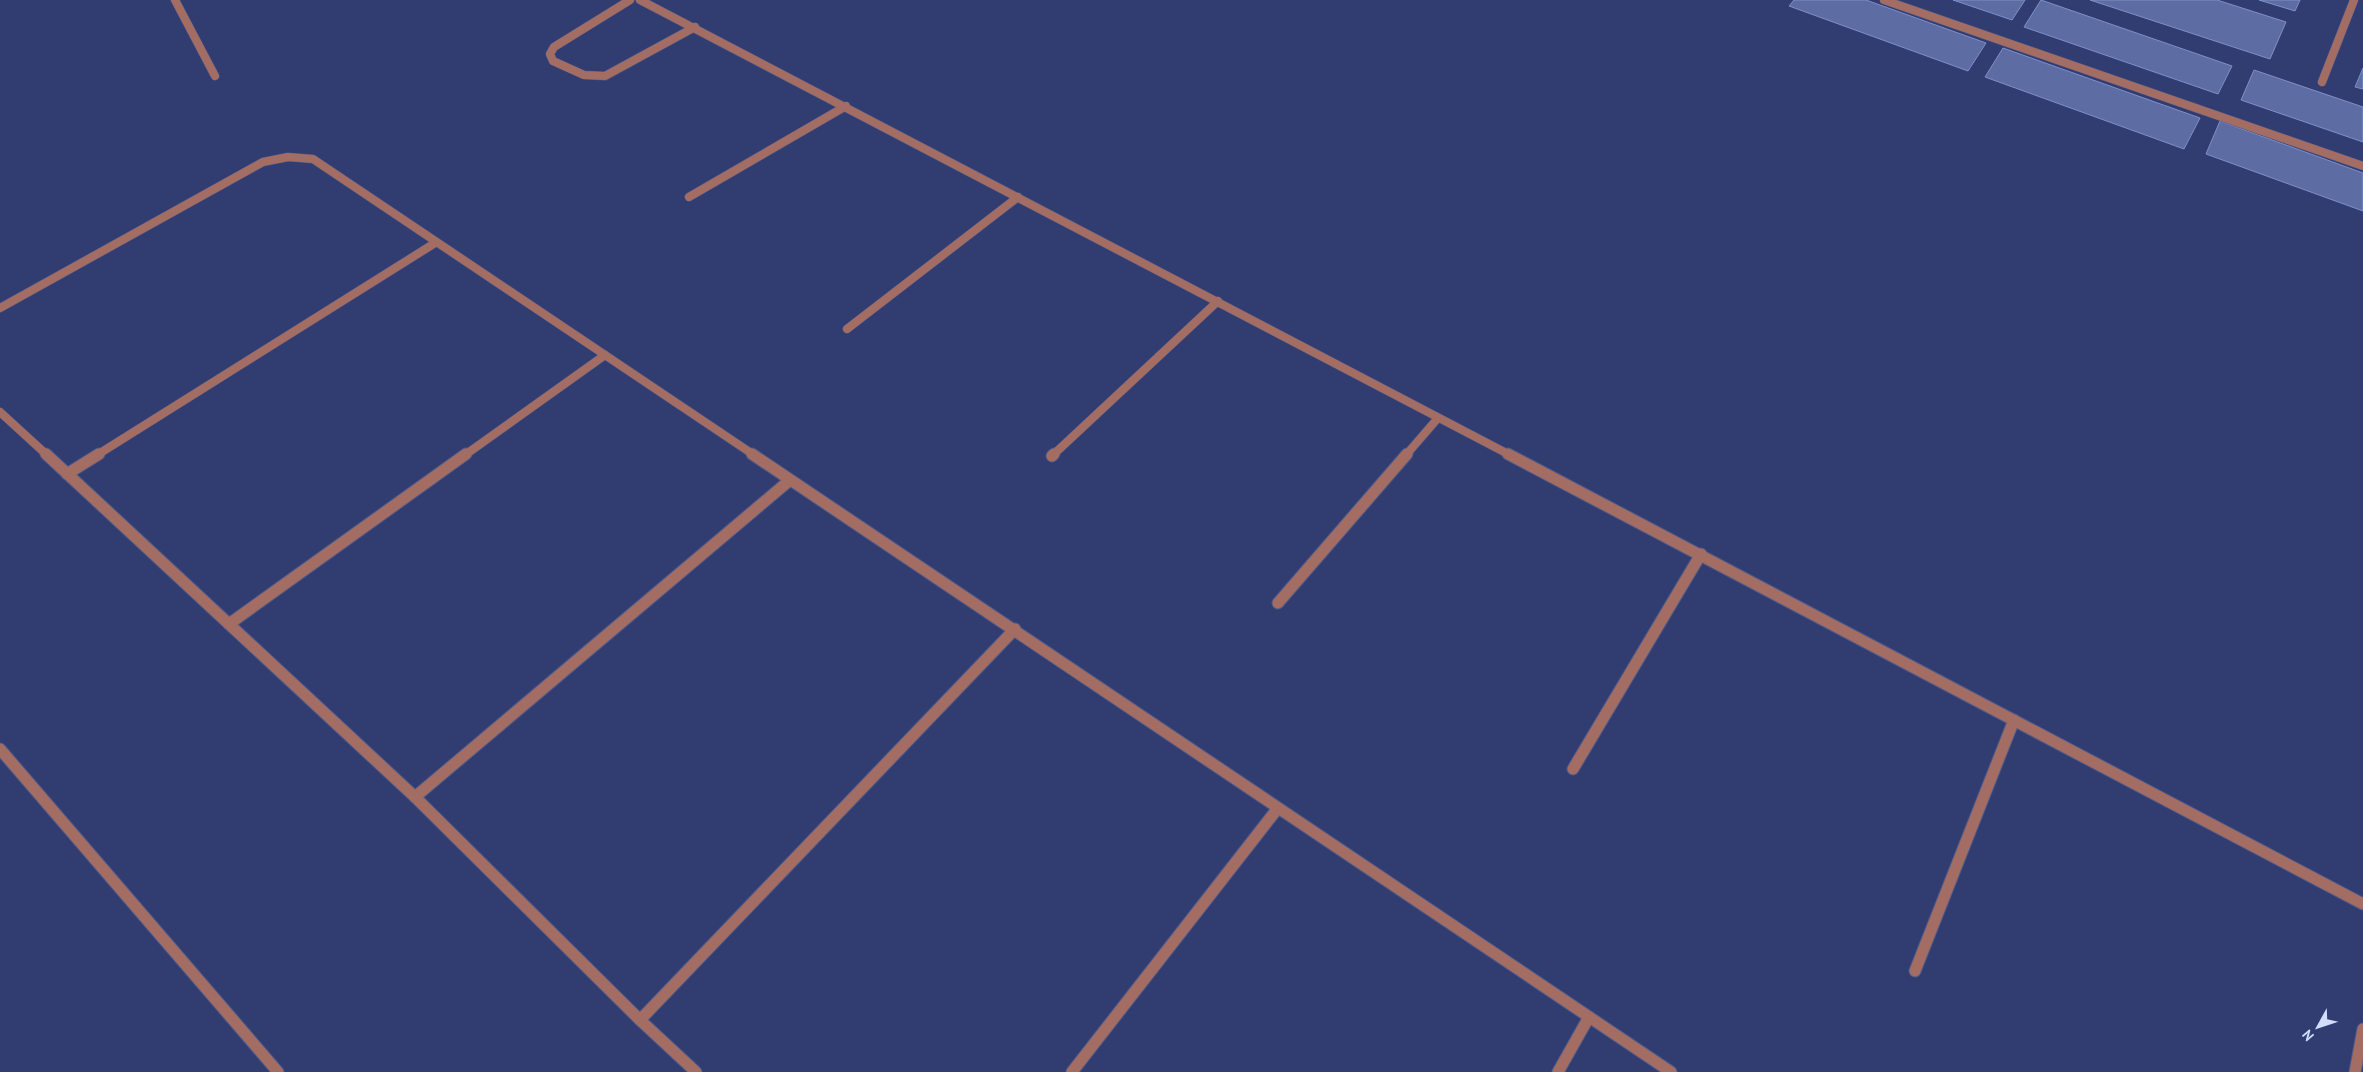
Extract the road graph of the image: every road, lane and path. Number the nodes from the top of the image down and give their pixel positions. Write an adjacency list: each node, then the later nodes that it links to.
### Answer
1 (174, 0): 7 (street)
2 (630, 0): 6 (street)
3 (640, 0): 6 (street)
4 (1884, 0): 10 (street)
5 (2354, 0): 8 (street)
6 (695, 27): 9 (street)
7 (215, 76)
8 (2322, 82)
9 (846, 106): 11 (street); 12 (street)
10 (2363, 166)
11 (689, 197)
12 (1018, 197): 14 (street); 16 (street)
13 (435, 243): 15 (street); 17 (street); 21 (street)
14 (1218, 300): 19 (street); 20 (street)
15 (0, 308)
16 (847, 329)
17 (605, 355): 22 (street); 25 (street)
18 (0, 412): 21 (street)
19 (1438, 418): 23 (street); 24 (street)
20 (1052, 456)
21 (67, 474): 25 (street)
22 (790, 480): 26 (street); 30 (street)
23 (1701, 554): 27 (street); 29 (street)
24 (1278, 603)
25 (228, 624): 30 (street)
26 (1014, 629): 31 (street); 35 (street)
27 (2014, 720): 32 (street); 33 (street)
28 (0, 749): 37 (street)
29 (1574, 769)
30 (415, 797): 35 (street)
31 (1278, 808): 34 (street); 39 (street)
32 (2363, 904)
33 (1915, 971)
34 (1589, 1017): 40 (street); 41 (street)
35 (640, 1020): 38 (street)
36 (2363, 1029): 42 (street)
37 (278, 1072)
38 (696, 1072)
39 (1072, 1072)
40 (1558, 1072)
41 (1672, 1072)
42 (2355, 1072)

